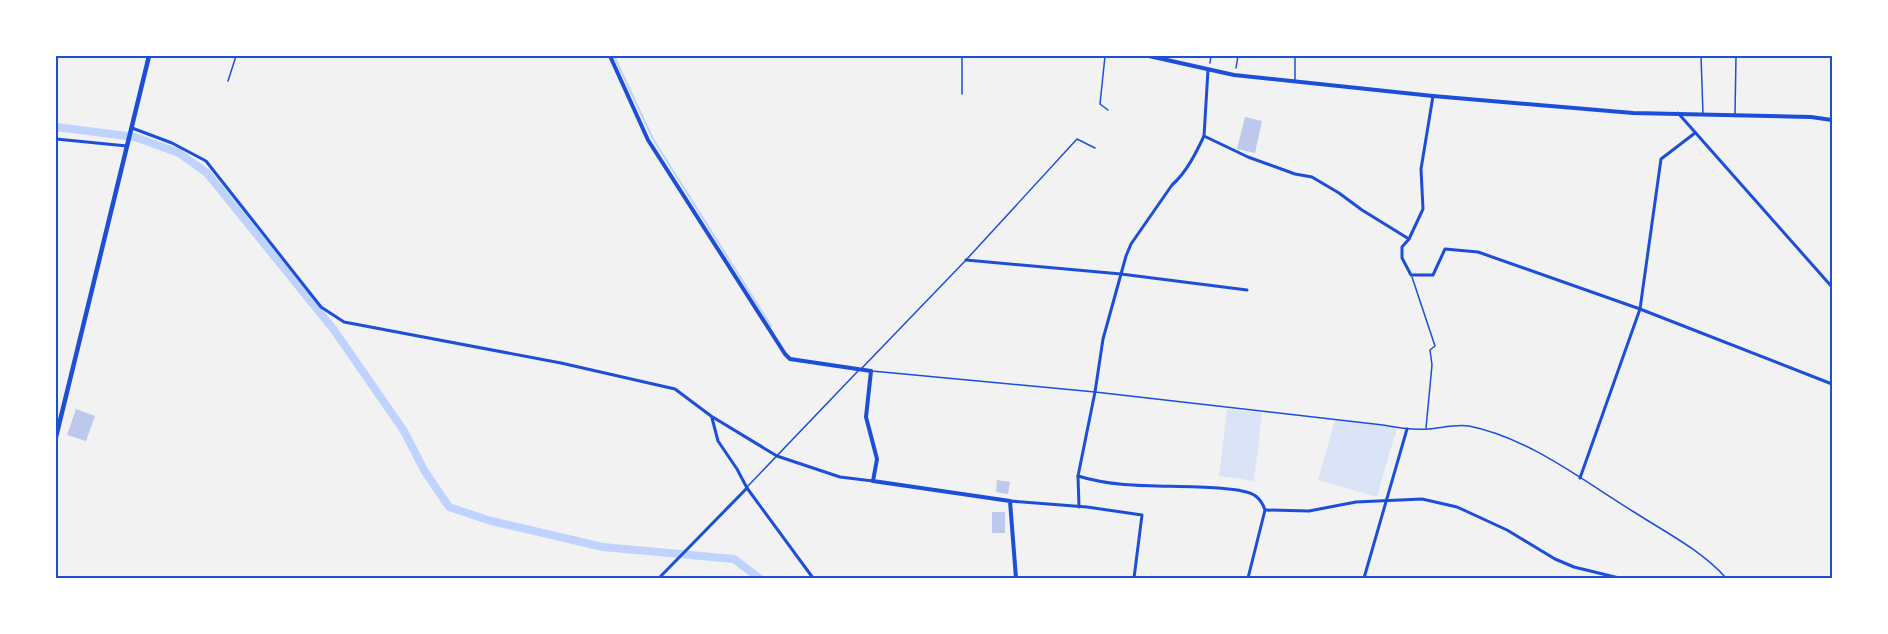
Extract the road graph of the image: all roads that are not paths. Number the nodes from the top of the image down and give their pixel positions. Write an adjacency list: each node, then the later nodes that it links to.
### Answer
1 (149, 56): 20 (main road)
2 (236, 56): 11 (lane)
3 (610, 56): 33 (street)
4 (962, 56): 13 (lane)
5 (1105, 56): 15 (lane)
6 (1149, 56): 10 (street)
7 (1295, 56): 12 (lane)
8 (1701, 56): 17 (lane)
9 (1736, 56): 18 (lane)
10 (1208, 70): 12 (street); 22 (street)
11 (228, 81)
12 (1295, 81): 14 (street)
13 (962, 94)
14 (1433, 96): 16 (street); 26 (street)
15 (1108, 110)
16 (1678, 113): 17 (street); 21 (street)
17 (1703, 114): 18 (street)
18 (1735, 115): 19 (street)
19 (1833, 120)
20 (131, 131): 24 (main road); 37 (street)
21 (1695, 133): 30 (street); 32 (street)
22 (1203, 136): 26 (street); 28 (street)
23 (56, 139): 24 (street)
24 (128, 146): 40 (main road)
25 (1095, 148): 27 (lane)
26 (1409, 239): 29 (street)
27 (966, 260): 28 (street); 33 (lane)
28 (1121, 274): 31 (street); 36 (street)
29 (1411, 275): 32 (street); 39 (lane)
30 (1833, 287)
31 (1247, 290)
32 (1640, 309): 35 (street); 43 (street)
33 (860, 369): 34 (street); 41 (lane)
34 (871, 371): 36 (lane); 44 (street)
35 (1833, 384)
36 (1095, 392): 38 (lane); 42 (street)
37 (711, 416): 41 (street); 45 (street)
38 (1407, 429): 39 (lane); 46 (street)
39 (1426, 429): 43 (lane)
40 (56, 437)
41 (777, 456): 44 (street); 45 (lane)
42 (1078, 476): 48 (street); 49 (street)
43 (1580, 478): 57 (lane)
44 (873, 481): 47 (street)
45 (747, 488): 50 (street); 51 (street)
46 (1386, 500): 49 (street); 55 (street); 56 (street)
47 (1010, 501): 48 (street); 52 (street)
48 (1079, 507): 53 (street)
49 (1265, 510): 54 (street)
50 (659, 579)
51 (813, 579)
52 (1016, 579)
53 (1134, 579)
54 (1248, 579)
55 (1364, 579)
56 (1619, 579)
57 (1726, 579)

